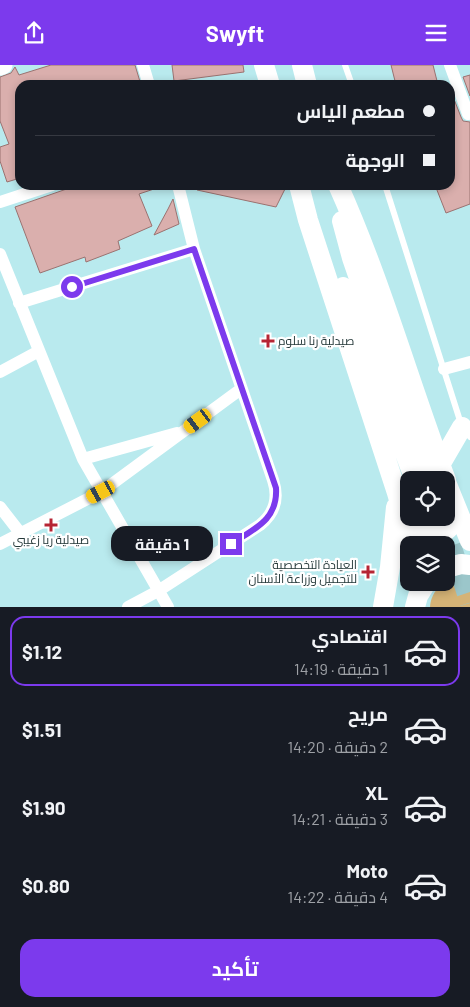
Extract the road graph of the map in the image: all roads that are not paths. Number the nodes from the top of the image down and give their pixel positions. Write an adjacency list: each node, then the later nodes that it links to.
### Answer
1 (143, 65): 5 (street)
2 (264, 65): 6 (main road)
3 (345, 65): 7 (lane)
4 (450, 65): 8 (street)
5 (148, 80)
6 (268, 80)
7 (350, 80)
8 (468, 114)
9 (37, 190): 16 (street)
10 (179, 190): 17 (street)
11 (302, 190): 33 (main road)
12 (303, 190): 28 (main road)
13 (334, 190): 29 (main road)
14 (340, 190): 30 (main road)
15 (387, 190): 22 (lane)
16 (0, 202)
17 (194, 249): 19 (street); 24 (street)
18 (0, 254): 19 (street)
19 (19, 303): 20 (street)
20 (39, 351): 23 (street); 27 (street)
21 (470, 361): 22 (street)
22 (444, 369): 26 (lane)
23 (0, 372)
24 (241, 389): 25 (street); 46 (street)
25 (184, 431): 27 (street); 32 (street)
26 (466, 432): 31 (main road)
27 (83, 459): 32 (street)
28 (412, 471)
29 (438, 471)
30 (439, 471)
31 (446, 471)
32 (101, 492): 41 (street); 46 (street)
33 (397, 493): 35 (main road); 49 (main road)
34 (455, 499): 37 (main road)
35 (400, 503)
36 (0, 507): 41 (street)
37 (464, 512): 38 (main road); 42 (main road)
38 (455, 522)
39 (409, 526): 40 (main road)
40 (451, 526)
41 (21, 534): 43 (street)
42 (470, 541)
43 (0, 544)
44 (455, 565): 45 (main road)
45 (470, 565)
46 (158, 591): 47 (street); 48 (street)
47 (128, 607)
48 (168, 607)
49 (383, 607)

